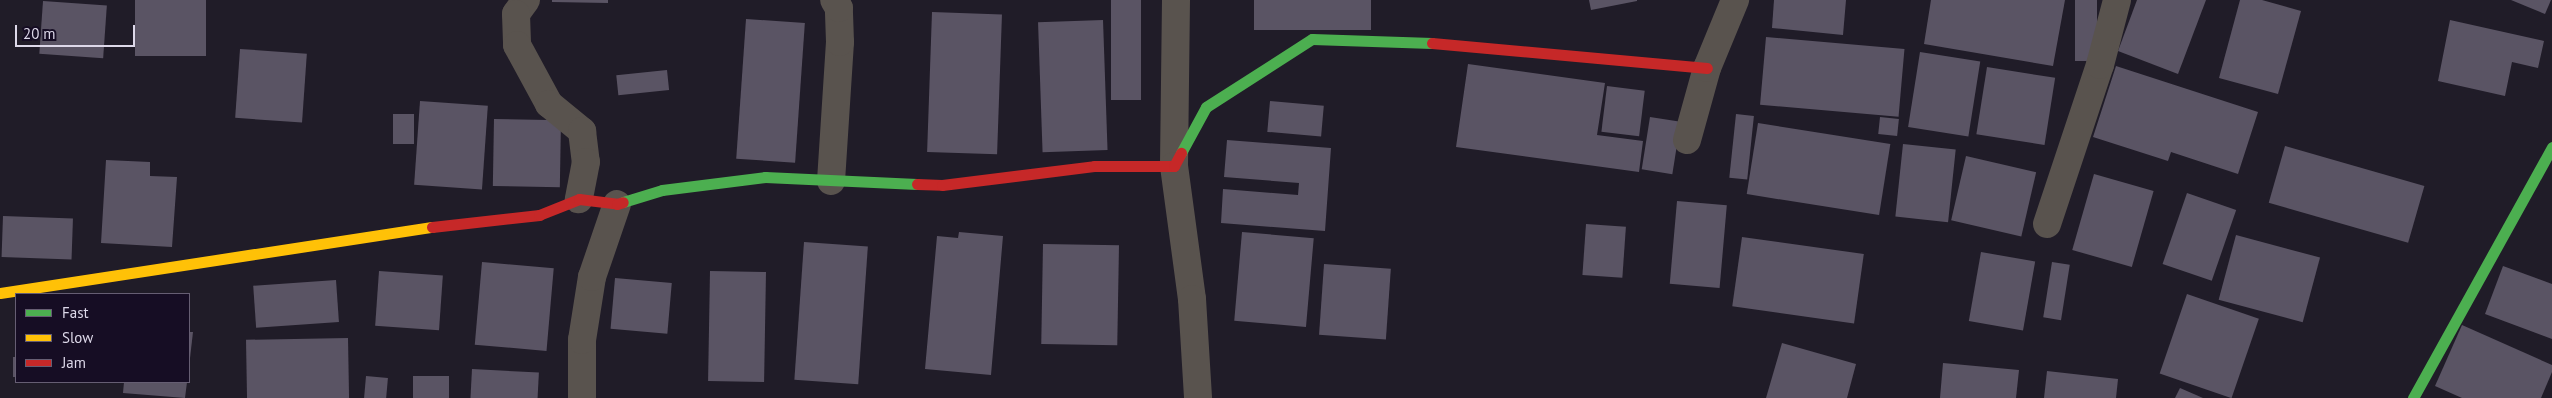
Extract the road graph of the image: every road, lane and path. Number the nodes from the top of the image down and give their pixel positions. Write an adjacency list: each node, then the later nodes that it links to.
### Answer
1 (526, 0): 11 (street)
2 (834, 0): 10 (street)
3 (1176, 0): 9 (street)
4 (1735, 0): 6 (street)
5 (2118, 0): 13 (street)
6 (1707, 68): 7 (street); 9 (street)
7 (1687, 140)
8 (2552, 147): 17 (street)
9 (1174, 166): 10 (street); 16 (street)
10 (831, 181): 12 (street)
11 (579, 199): 12 (street); 14 (street)
12 (617, 204): 15 (street)
13 (2047, 224)
14 (0, 293)
15 (582, 398)
16 (1198, 398)
17 (2413, 398)

